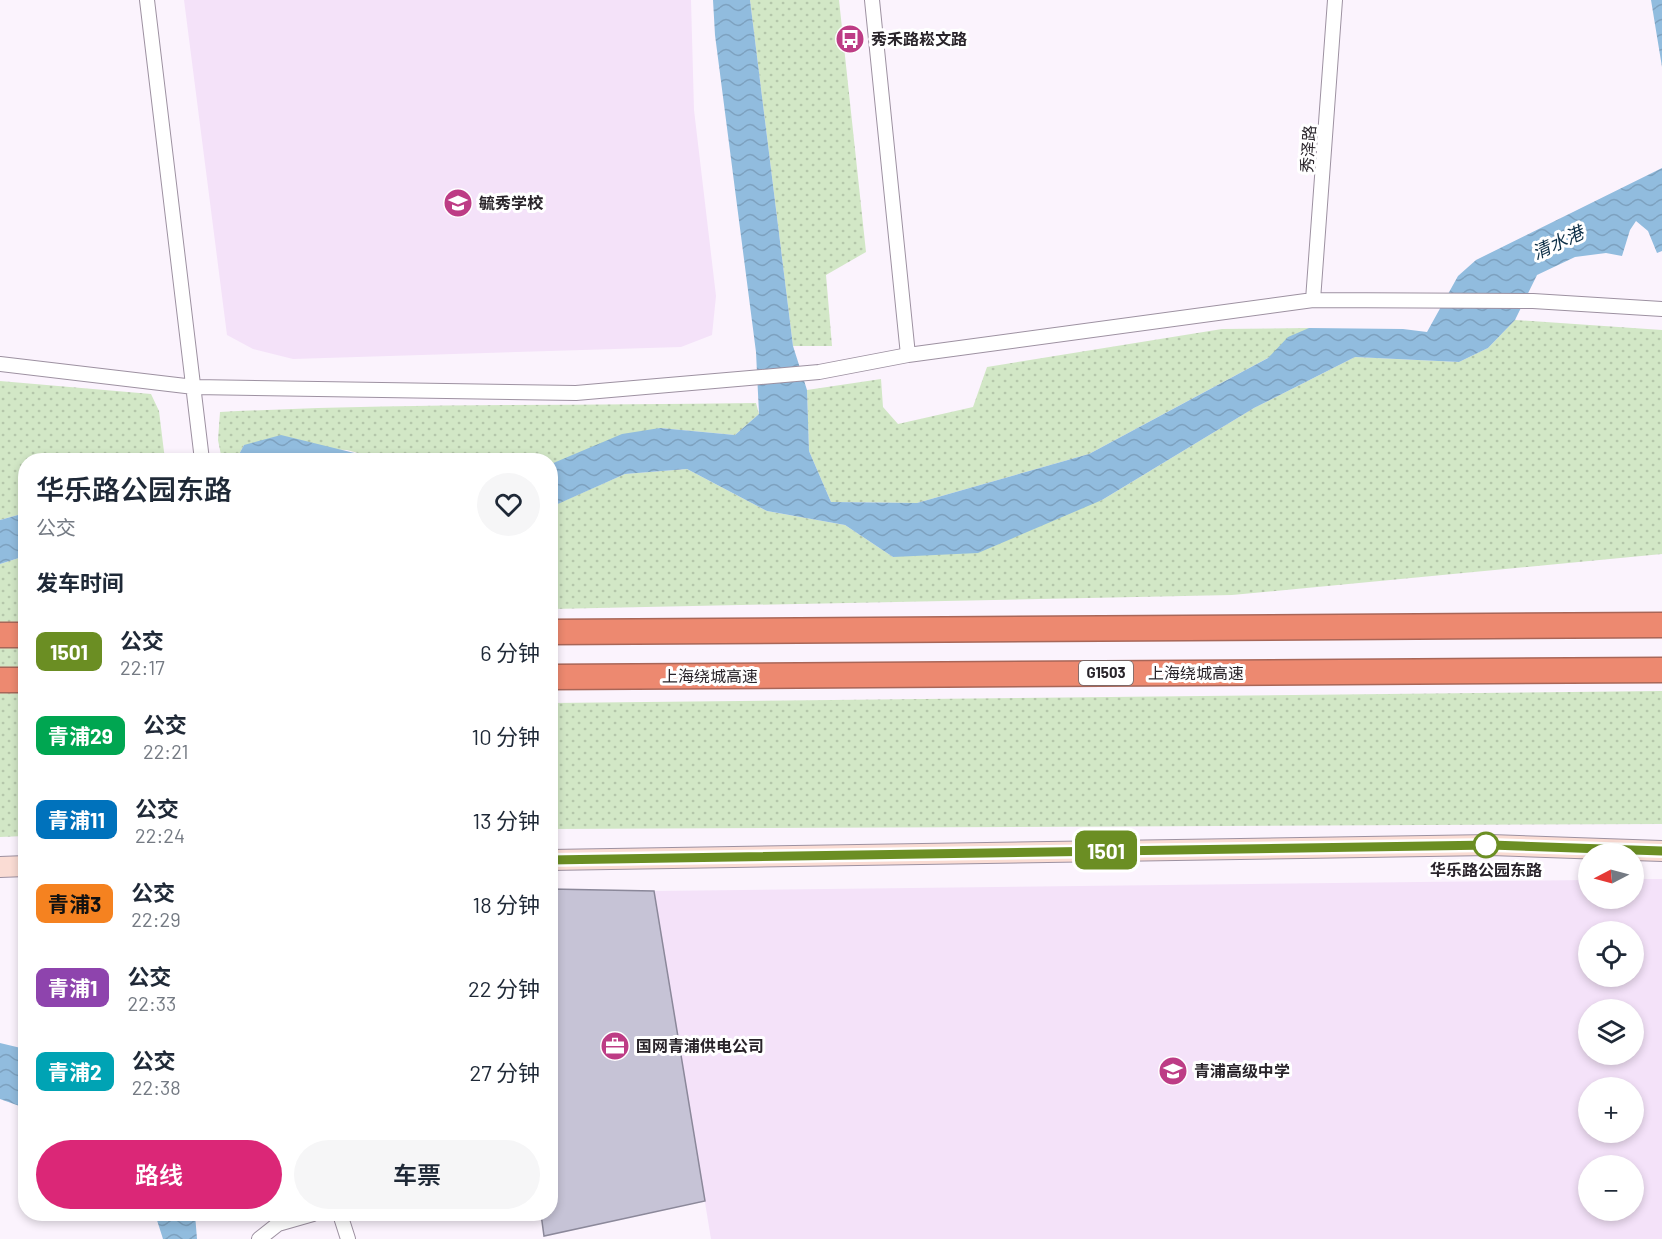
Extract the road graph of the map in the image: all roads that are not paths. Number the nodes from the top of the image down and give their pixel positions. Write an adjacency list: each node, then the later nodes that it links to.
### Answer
1 (147, 0): 8 (street)
2 (872, 0): 6 (street)
3 (1335, 0): 4 (street, 秀泽路)
4 (1314, 300): 5 (street); 6 (street)
5 (1662, 309)
6 (908, 355): 8 (street)
7 (0, 364): 8 (street)
8 (194, 387): 9 (street)
9 (201, 453)
10 (1662, 626): 11 (highway)
11 (558, 632)
12 (0, 635): 13 (highway)
13 (18, 635)
14 (1662, 670): 15 (highway, 上海绕城高速 / G1503)
15 (558, 676)
16 (0, 680): 17 (highway)
17 (18, 680)
18 (1662, 851): 19 (street)
19 (558, 860)
20 (18, 866): 21 (street)
21 (0, 867)
22 (288, 1221): 24 (street)
23 (342, 1221): 25 (street)
24 (259, 1239)
25 (348, 1239)

